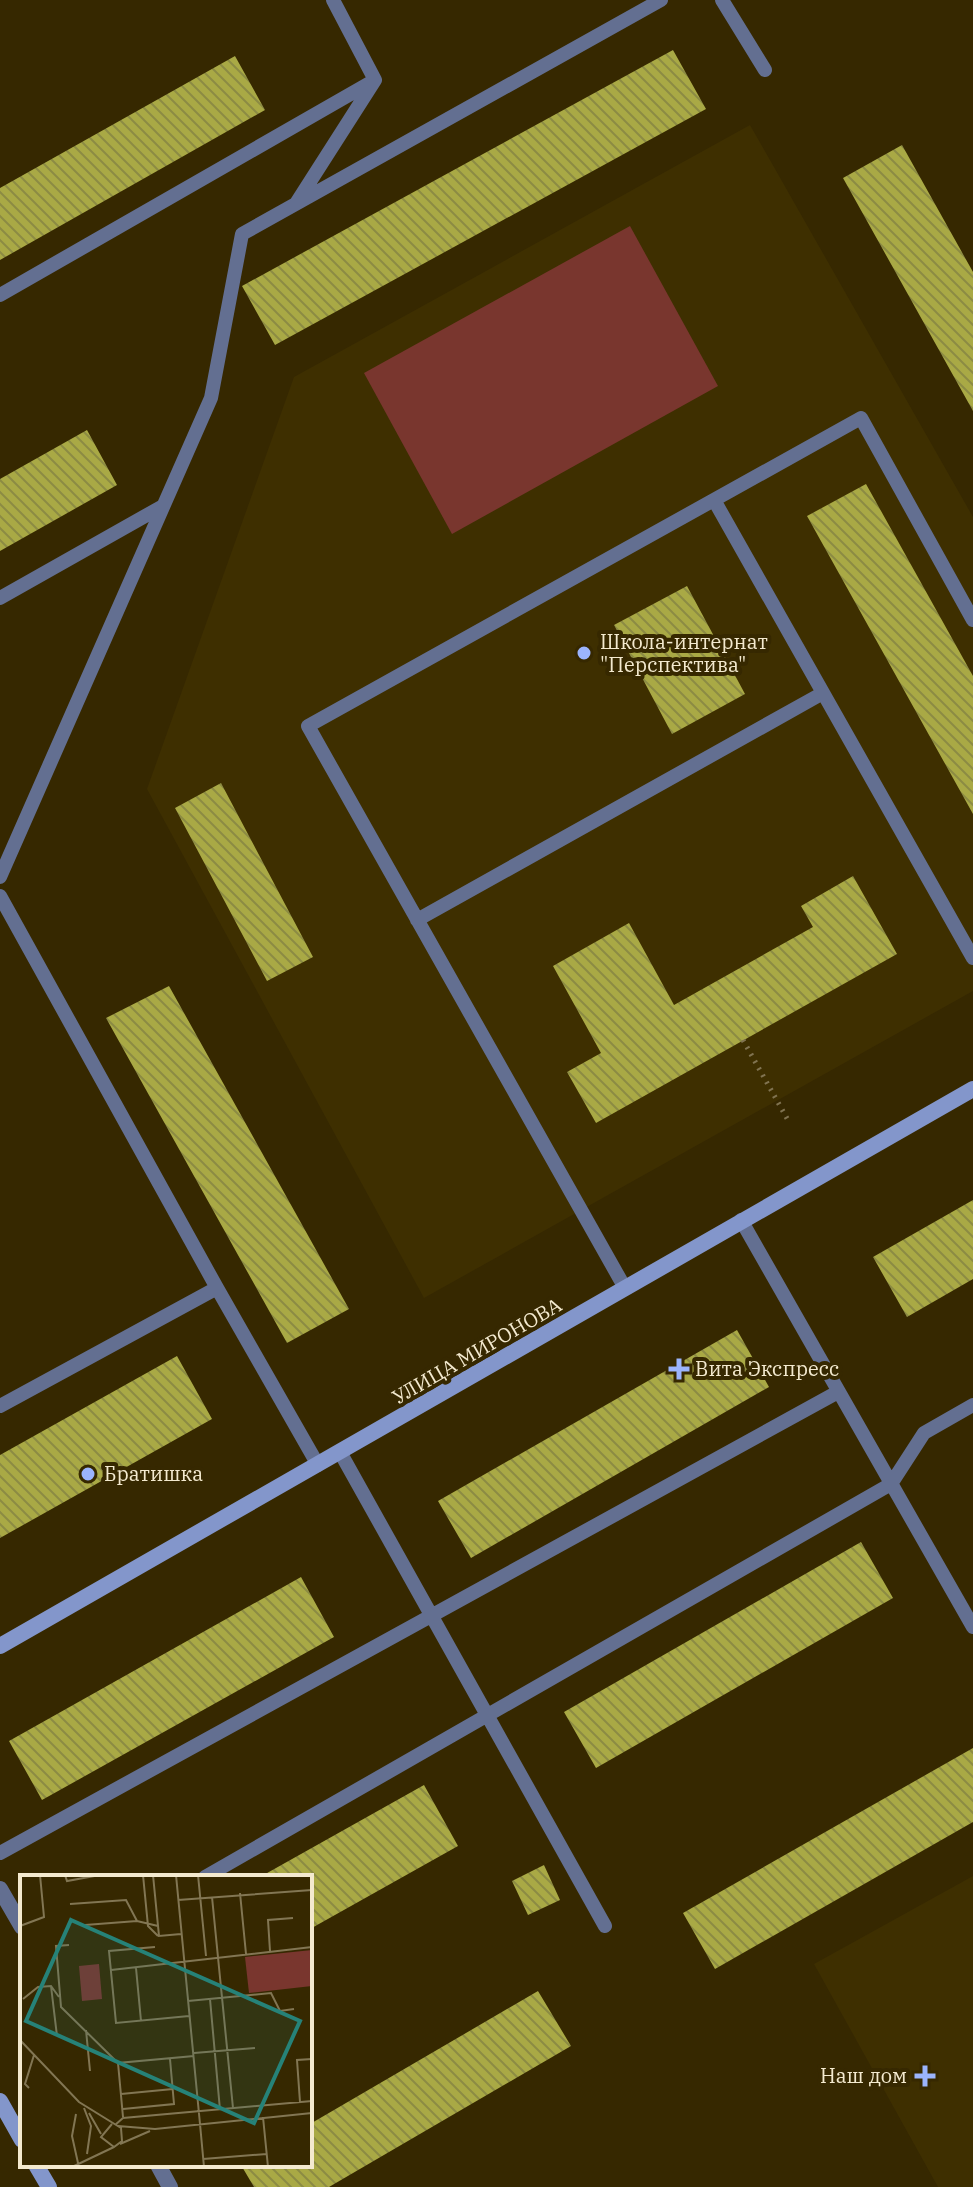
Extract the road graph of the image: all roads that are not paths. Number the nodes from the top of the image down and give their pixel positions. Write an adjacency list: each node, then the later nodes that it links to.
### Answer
1 (333, 0): 5 (lane)
2 (661, 0): 6 (lane)
3 (722, 0): 4 (lane)
4 (765, 70)
5 (375, 80): 6 (lane); 7 (lane)
6 (295, 205): 9 (lane)
7 (0, 295)
8 (714, 500): 11 (lane); 12 (lane); 15 (lane)
9 (164, 505): 10 (lane); 13 (lane)
10 (0, 598)
11 (973, 620)
12 (823, 693): 15 (lane); 16 (lane)
13 (0, 877)
14 (0, 896): 19 (lane)
15 (417, 920): 20 (lane)
16 (973, 958)
17 (973, 1089): 18 (main road, УЛИЦА МИРОНОВА)
18 (741, 1220): 20 (main road, УЛИЦА МИРОНОВА); 21 (lane)
19 (217, 1288): 23 (lane); 25 (lane)
20 (625, 1288): 24 (main road, УЛИЦА МИРОНОВА)
21 (838, 1392): 26 (lane); 27 (lane)
22 (973, 1405): 26 (lane)
23 (0, 1406)
24 (340, 1452): 25 (main road, УЛИЦА МИРОНОВА); 27 (lane)
25 (318, 1465): 29 (main road, УЛИЦА МИРОНОВА)
26 (891, 1484): 28 (lane); 30 (lane)
27 (431, 1616): 30 (lane); 31 (lane)
28 (973, 1627)
29 (0, 1646)
30 (489, 1716): 32 (lane); 35 (lane)
31 (0, 1853)
32 (209, 1875)
33 (0, 1889): 34 (street)
34 (20, 1924)
35 (605, 1926)
36 (0, 2101): 37 (main road)
37 (20, 2136)
38 (37, 2167): 40 (main road)
39 (159, 2167): 41 (street)
40 (49, 2187)
41 (170, 2187)

